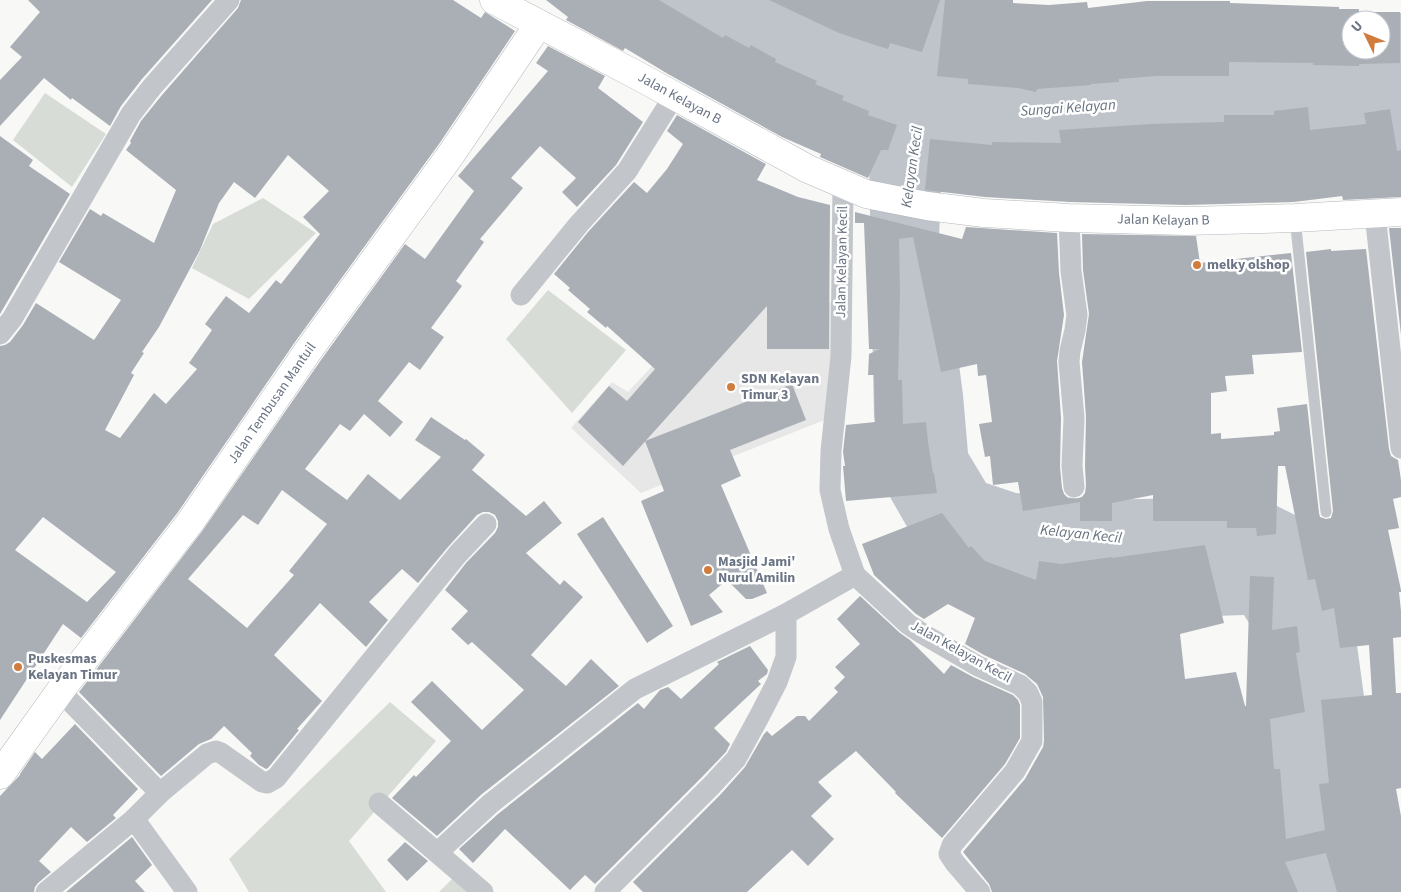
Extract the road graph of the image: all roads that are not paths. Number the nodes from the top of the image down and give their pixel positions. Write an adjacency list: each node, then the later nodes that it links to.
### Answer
1 (229, 0): 10 (street)
2 (494, 0): 3 (street, Jalan Kelayan B)
3 (539, 24): 4 (street, Jalan Kelayan B); 17 (street, Jalan Tembusan Mantuil)
4 (674, 96): 5 (street, Jalan Kelayan B); 9 (street)
5 (854, 189): 7 (street, Jalan Kelayan B); 15 (street, Jalan Kelayan Kecil)
6 (1388, 213): 8 (street, Jalan Kelayan B); 11 (street)
7 (1069, 218): 8 (street, Jalan Kelayan B); 12 (street)
8 (1295, 218): 13 (lane)
9 (521, 295)
10 (0, 334)
11 (1401, 448)
12 (1074, 487)
13 (1326, 512)
14 (486, 524): 19 (street)
15 (855, 575): 16 (street); 27 (street, Jalan Kelayan Kecil)
16 (786, 614): 22 (street); 26 (street)
17 (60, 691): 18 (street, Jalan Tembusan Mantuil); 19 (street)
18 (0, 776)
19 (160, 793): 21 (street)
20 (379, 803): 22 (street)
21 (134, 819): 23 (street); 24 (street)
22 (438, 852): 25 (street)
23 (46, 892)
24 (187, 892)
25 (483, 892)
26 (605, 892)
27 (980, 892)

